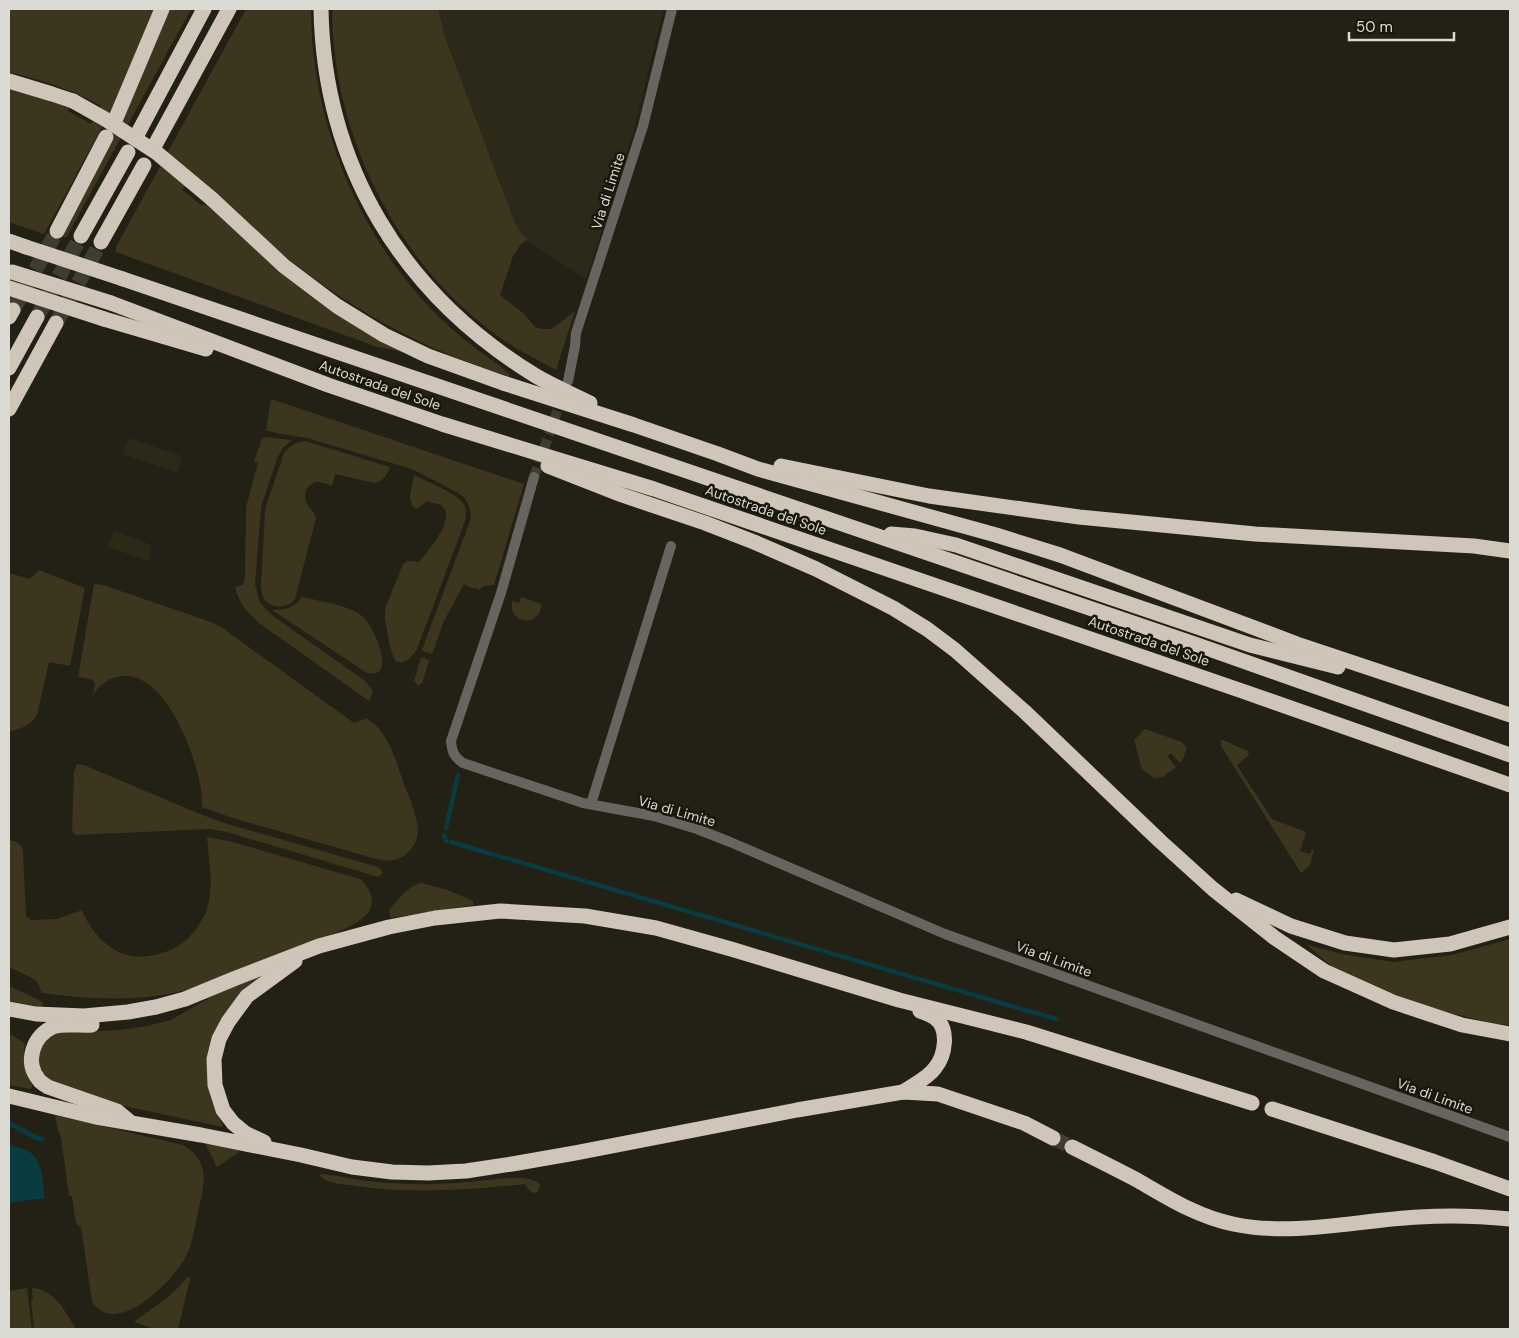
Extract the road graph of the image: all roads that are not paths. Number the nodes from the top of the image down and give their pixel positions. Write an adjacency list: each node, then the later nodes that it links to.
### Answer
1 (162, 9): 7 (highway)
2 (204, 9): 8 (highway)
3 (229, 9): 10 (highway)
4 (321, 9): 26 (highway)
5 (672, 9): 22 (street, Via di Limite)
6 (9, 80): 26 (highway, bridge)
7 (116, 118)
8 (138, 133)
9 (106, 137): 13 (highway)
10 (155, 145)
11 (128, 152): 14 (highway)
12 (144, 165): 16 (highway)
13 (57, 231)
14 (81, 236)
15 (9, 241): 29 (highway, Autostrada del Sole, bridge)
16 (101, 242)
17 (11, 271): 23 (highway, Autostrada del Sole, bridge)
18 (9, 288): 23 (highway, bridge)
19 (37, 317): 21 (highway)
20 (56, 324): 24 (highway)
21 (9, 368)
22 (568, 382)
23 (328, 385): 25 (highway, Autostrada del Sole)
24 (9, 409)
25 (442, 424): 35 (highway, Autostrada del Sole); 37 (highway)
26 (634, 425): 27 (highway)
27 (718, 454): 31 (highway); 32 (highway)
28 (534, 478): 36 (street, Via di Limite)
29 (850, 526): 32 (highway); 34 (highway, Autostrada del Sole)
30 (671, 546): 36 (street)
31 (1510, 552)
32 (1446, 694): 33 (highway)
33 (1510, 715)
34 (1510, 755)
35 (1510, 785)
36 (591, 804): 49 (street, Via di Limite)
37 (1212, 888): 38 (highway); 43 (highway)
38 (1510, 927)
39 (310, 950): 40 (highway); 41 (highway); 52 (highway)
40 (213, 988): 42 (highway); 48 (highway)
41 (899, 1000): 44 (highway); 46 (highway)
42 (9, 1009)
43 (1510, 1034)
44 (903, 1092): 50 (highway); 52 (highway)
45 (9, 1096): 48 (highway)
46 (1252, 1103)
47 (1272, 1109): 53 (highway)
48 (133, 1124): 52 (highway)
49 (1510, 1137)
50 (1054, 1138)
51 (1072, 1147): 54 (highway)
52 (301, 1155)
53 (1510, 1189)
54 (1510, 1219)

